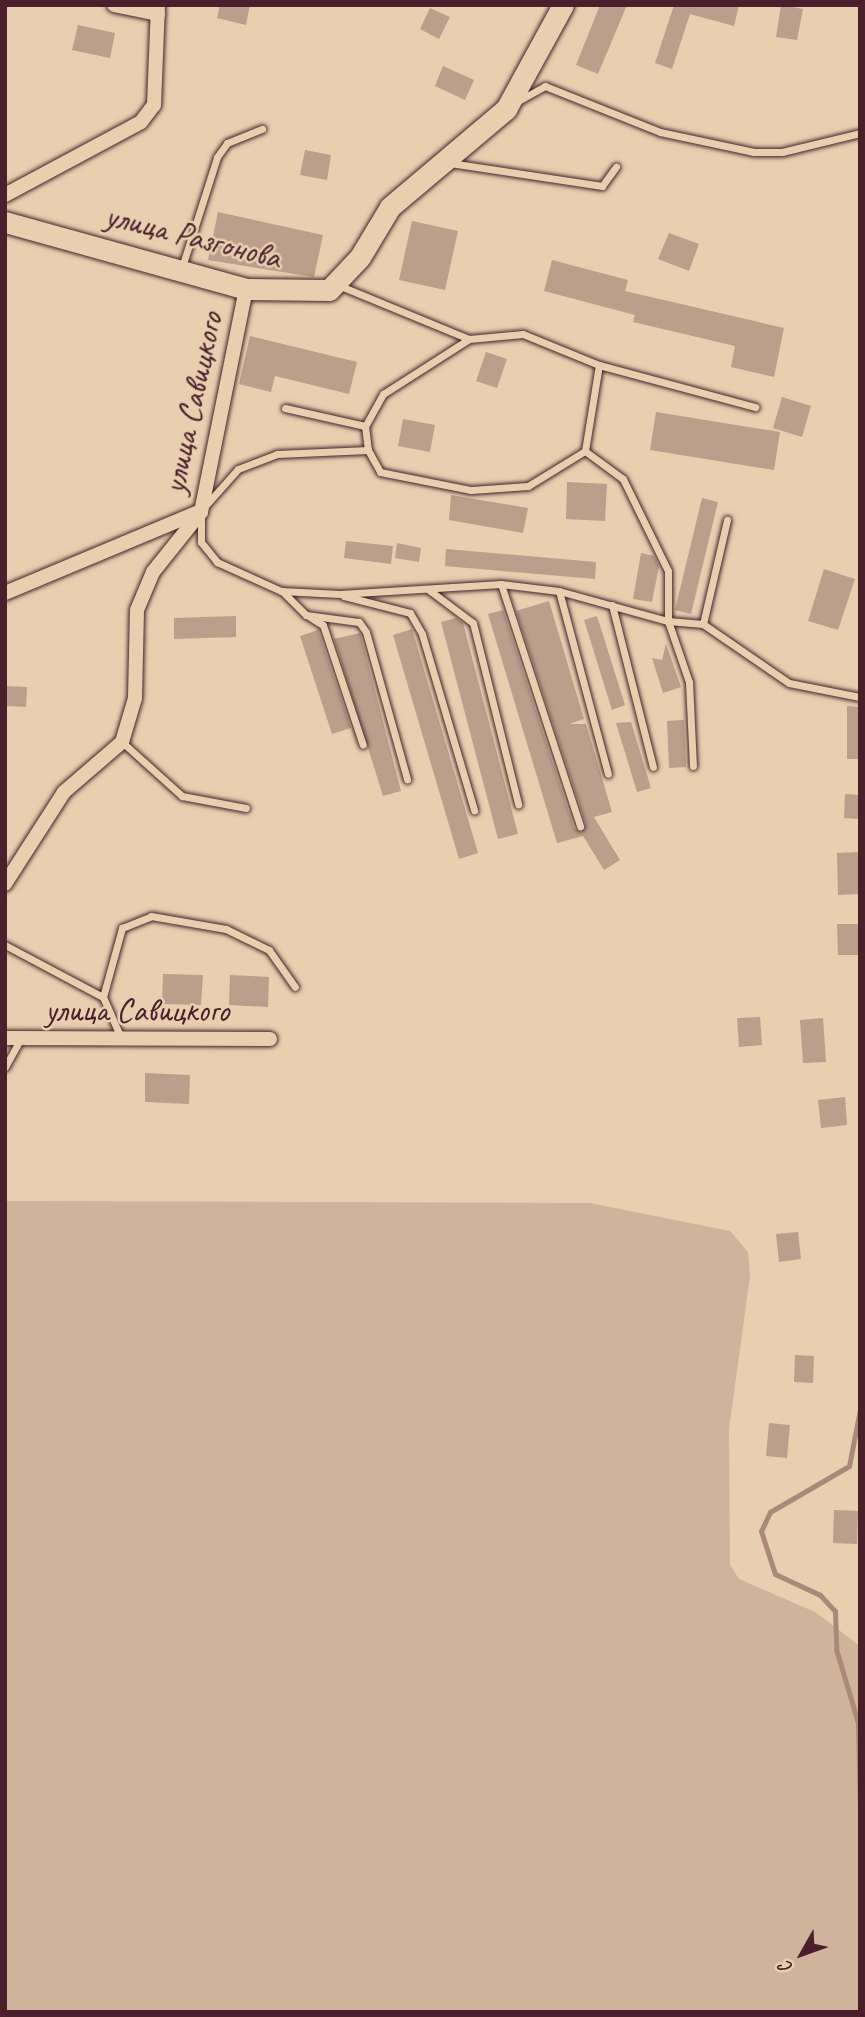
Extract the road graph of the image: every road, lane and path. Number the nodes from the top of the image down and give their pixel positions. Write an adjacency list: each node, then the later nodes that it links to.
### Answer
1 (114, 5): 3 (street)
2 (563, 5): 4 (street)
3 (158, 10): 9 (street)
4 (506, 109): 6 (lane); 7 (street)
5 (262, 129): 11 (lane)
6 (860, 133)
7 (446, 163): 8 (lane); 12 (street)
8 (617, 167)
9 (5, 195)
10 (5, 222): 11 (street, улица Разгонова)
11 (181, 269): 13 (street, улица Разгонова)
12 (338, 285): 13 (street, улица Разгонова); 14 (lane)
13 (246, 289): 21 (street, улица Савицкого)
14 (469, 339): 15 (lane); 18 (lane)
15 (599, 365): 16 (lane); 20 (lane)
16 (755, 407)
17 (285, 408): 18 (lane)
18 (365, 426): 19 (lane)
19 (368, 450): 20 (lane); 21 (lane)
20 (585, 451): 31 (lane)
21 (201, 512): 25 (lane); 27 (street); 34 (street, улица Савицкого)
22 (727, 520): 32 (lane)
23 (501, 584): 24 (lane); 26 (lane); 43 (lane)
24 (429, 590): 28 (lane); 40 (lane)
25 (281, 591): 28 (lane); 30 (lane)
26 (559, 591): 29 (lane); 38 (lane)
27 (5, 593)
28 (340, 594): 42 (lane)
29 (612, 605): 31 (lane); 36 (lane)
30 (306, 615): 35 (lane); 39 (lane)
31 (668, 621): 32 (lane); 37 (lane)
32 (703, 624): 33 (lane)
33 (860, 696)
34 (122, 742): 41 (lane); 44 (street)
35 (363, 745)
36 (653, 766)
37 (693, 766)
38 (608, 774)
39 (407, 779)
40 (517, 804)
41 (246, 808)
42 (474, 810)
43 (580, 827)
44 (5, 884)
45 (5, 945): 47 (lane)
46 (295, 987): 47 (lane)
47 (103, 998): 49 (lane)
48 (5, 1038): 50 (street, улица Савицкого)
49 (121, 1038): 50 (street, улица Савицкого); 51 (street, улица Савицкого)
50 (21, 1039): 52 (lane)
51 (270, 1039)
52 (5, 1067)

